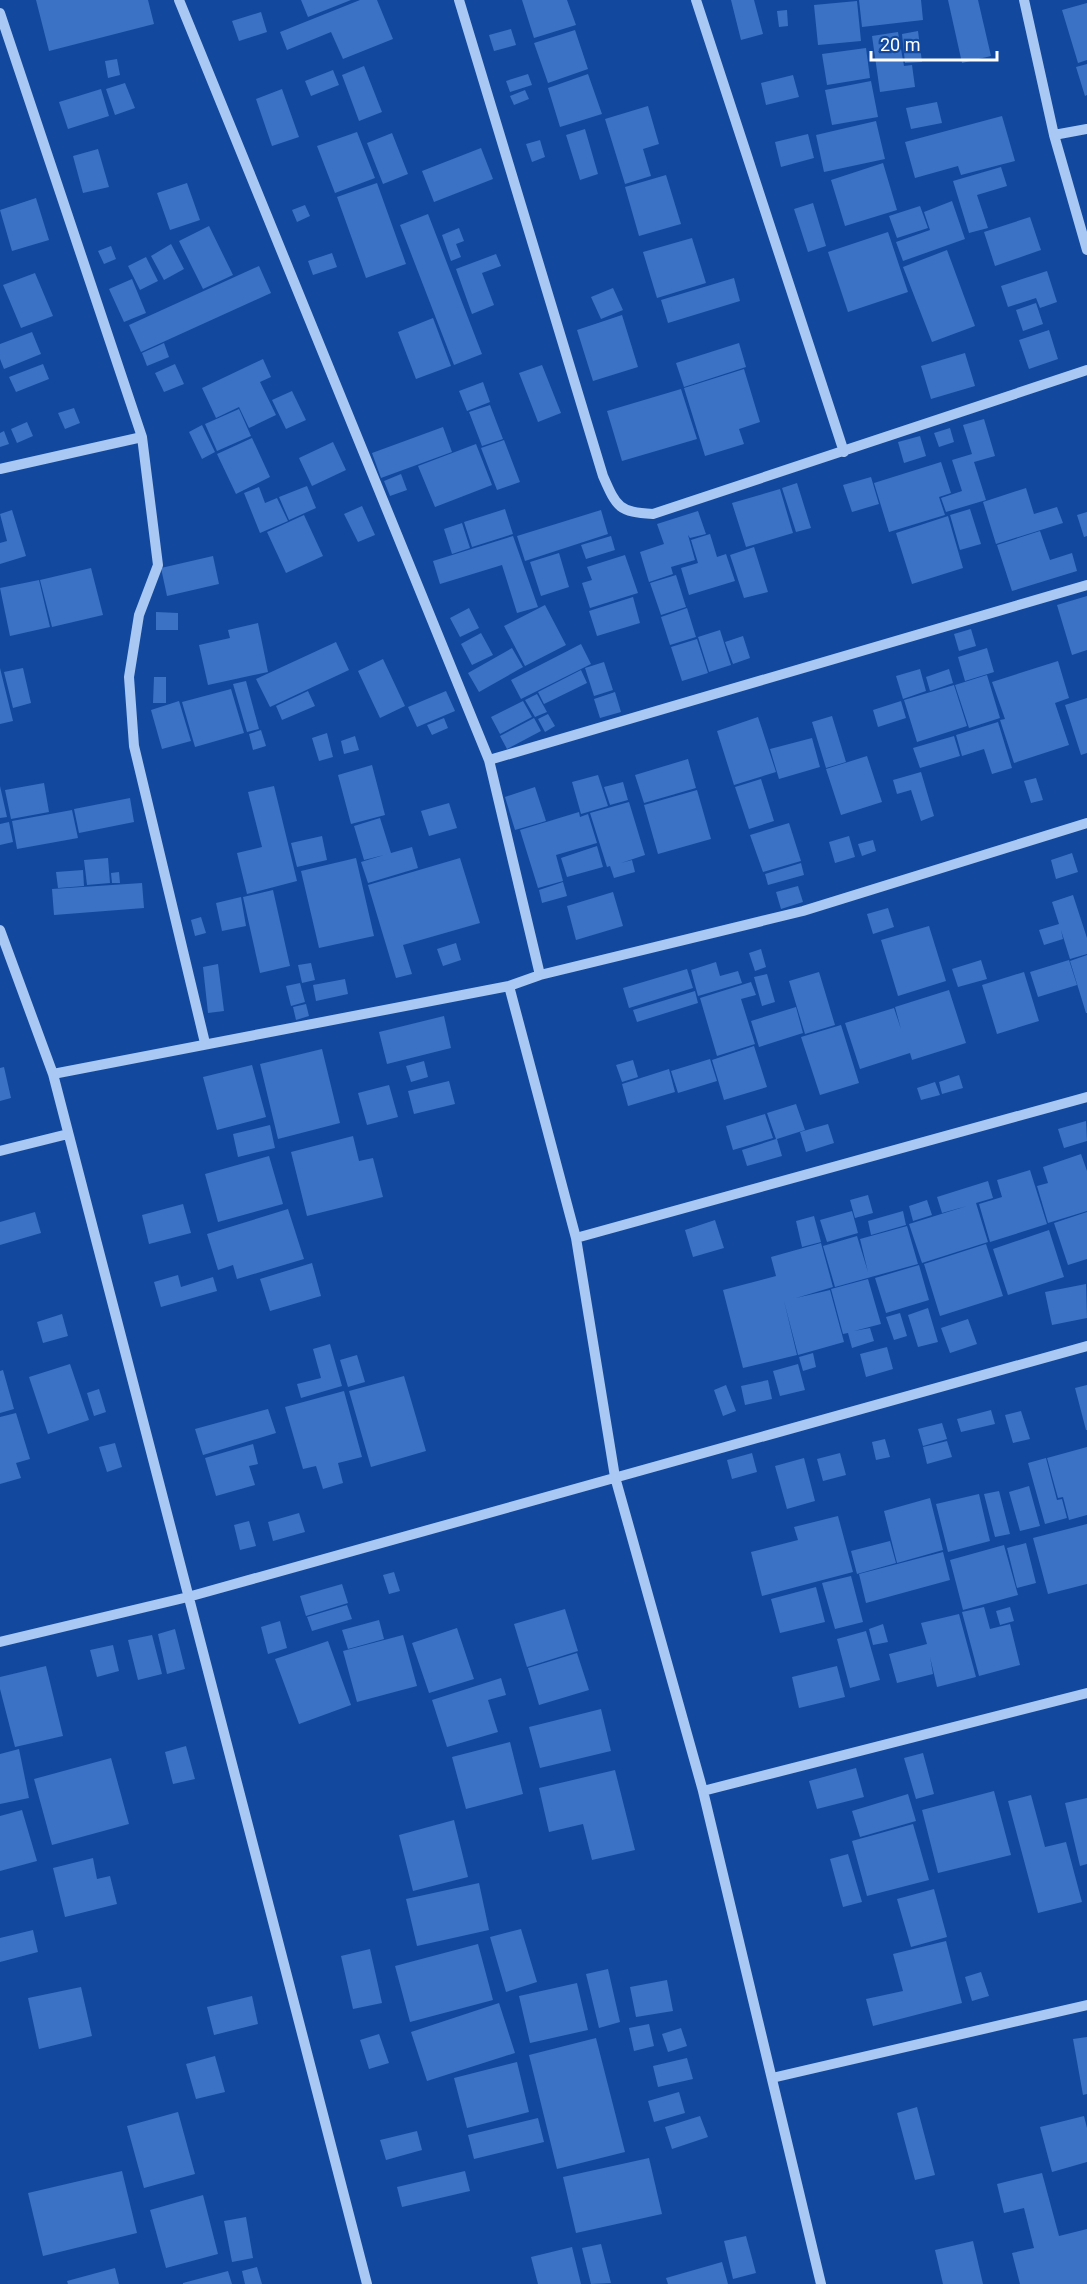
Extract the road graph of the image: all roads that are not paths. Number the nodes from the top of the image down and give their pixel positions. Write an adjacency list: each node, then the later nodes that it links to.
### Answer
1 (179, 0): 14 (street)
2 (459, 0): 11 (street)
3 (696, 0): 11 (street)
4 (1024, 0): 7 (street)
5 (0, 13): 10 (street)
6 (1087, 129): 7 (street)
7 (1054, 135): 8 (street)
8 (1087, 250)
9 (1087, 370): 11 (street)
10 (142, 437): 12 (street); 19 (street)
11 (843, 452)
12 (0, 469)
13 (1087, 585): 14 (street)
14 (489, 760): 17 (street)
15 (1087, 823): 17 (street)
16 (0, 930): 20 (street)
17 (540, 975): 18 (street)
18 (509, 986): 19 (street); 24 (street)
19 (206, 1043): 20 (street)
20 (53, 1074): 22 (street)
21 (1087, 1097): 24 (street)
22 (68, 1134): 23 (street); 27 (street)
23 (0, 1151)
24 (576, 1238): 26 (street)
25 (1087, 1346): 26 (street)
26 (615, 1477): 27 (street); 30 (street)
27 (188, 1597): 28 (street); 33 (street)
28 (0, 1642)
29 (1087, 1693): 30 (street)
30 (703, 1791): 32 (street)
31 (1087, 2005): 32 (street)
32 (772, 2078): 34 (street)
33 (367, 2284)
34 (821, 2284)

